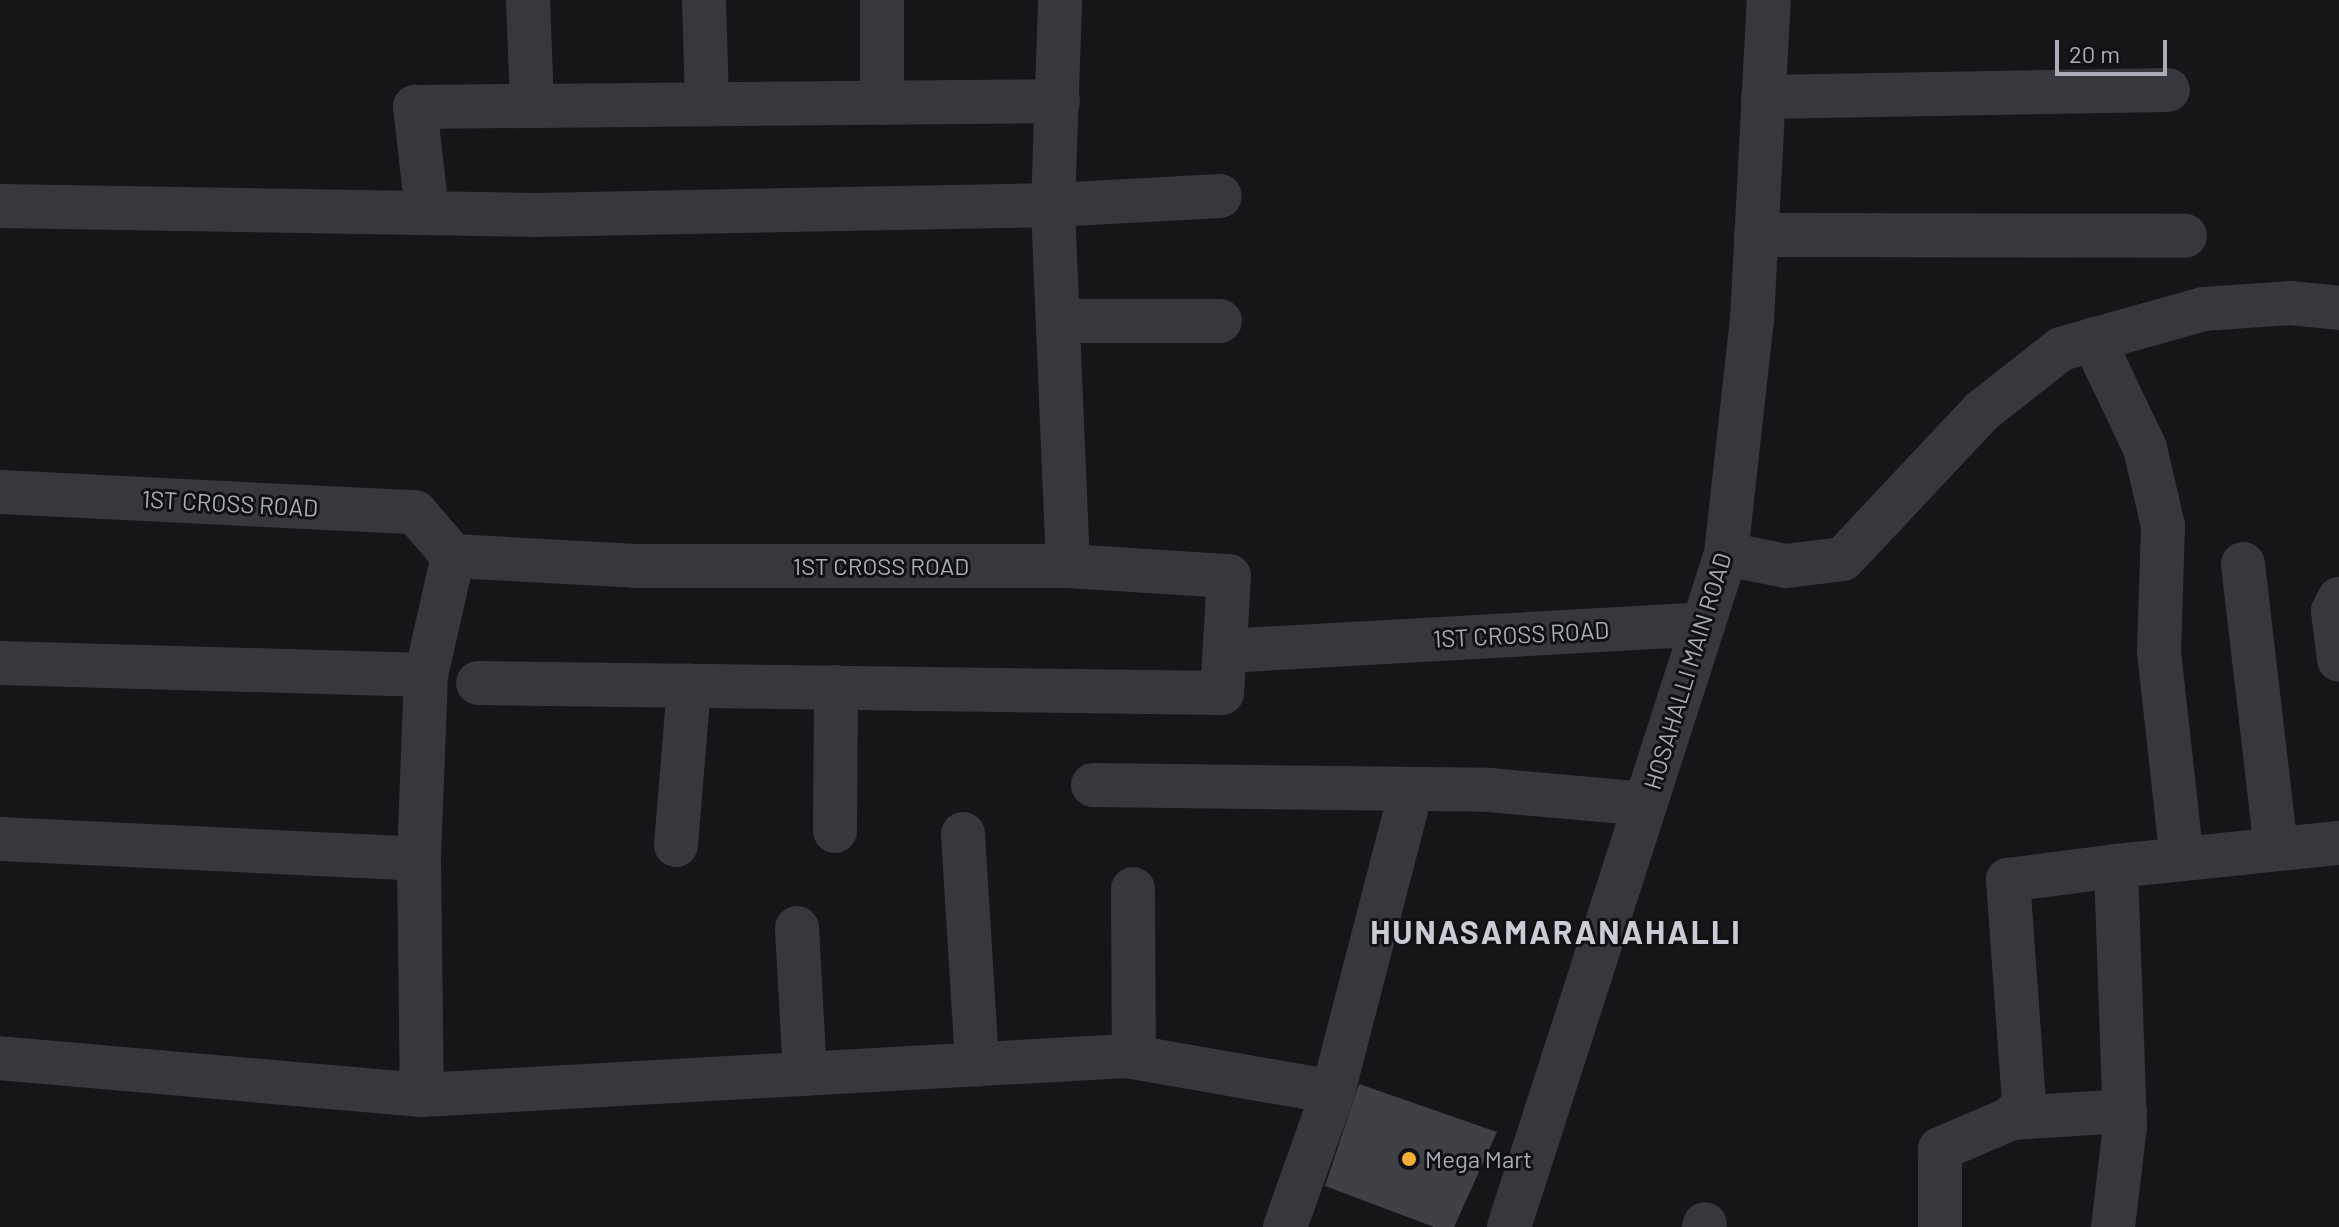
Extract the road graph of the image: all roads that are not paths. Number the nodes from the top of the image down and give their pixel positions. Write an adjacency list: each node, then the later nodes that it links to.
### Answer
1 (528, 0): 11 (street)
2 (704, 0): 10 (street)
3 (882, 0): 9 (street)
4 (1060, 0): 8 (street)
5 (1769, 0): 7 (street, HOSAHALLI MAIN ROAD)
6 (2168, 90): 7 (street)
7 (1763, 97): 16 (street, HOSAHALLI MAIN ROAD)
8 (1058, 101): 9 (street); 13 (street)
9 (882, 103): 10 (street)
10 (707, 104): 11 (street)
11 (532, 105): 15 (street)
12 (1220, 196): 13 (street)
13 (1053, 205): 15 (street); 19 (street)
14 (0, 206): 15 (street)
15 (427, 212)
16 (1756, 235): 17 (street); 23 (street, HOSAHALLI MAIN ROAD)
17 (2185, 236)
18 (2339, 308): 21 (street)
19 (1059, 321): 20 (street); 26 (street)
20 (1220, 321)
21 (2093, 339): 23 (street); 46 (street)
22 (0, 492): 24 (street, 1ST CROSS ROAD)
23 (1726, 554): 28 (street, HOSAHALLI MAIN ROAD)
24 (453, 556): 26 (street, 1ST CROSS ROAD); 32 (street)
25 (2243, 564): 44 (street)
26 (1068, 566): 29 (street, 1ST CROSS ROAD)
27 (2339, 599): 30 (street)
28 (1703, 624): 29 (street, 1ST CROSS ROAD); 38 (street, HOSAHALLI MAIN ROAD)
29 (1225, 651): 35 (street)
30 (2339, 660)
31 (0, 663): 32 (street)
32 (426, 675): 45 (street)
33 (478, 683): 34 (street)
34 (689, 686): 35 (street); 43 (street)
35 (836, 687): 39 (street)
36 (1093, 785): 37 (street)
37 (1411, 790): 38 (street); 54 (street)
38 (1645, 804): 59 (street, HOSAHALLI MAIN ROAD)
39 (835, 831)
40 (963, 834): 52 (street)
41 (0, 839): 45 (street)
42 (2339, 843): 44 (street)
43 (676, 845)
44 (2276, 849): 46 (street)
45 (419, 859): 55 (street)
46 (2182, 859): 47 (street)
47 (2116, 866): 56 (street); 57 (street)
48 (1133, 889): 50 (street)
49 (797, 928): 53 (street)
50 (1134, 1057): 52 (street); 54 (street)
51 (0, 1058): 55 (street)
52 (977, 1065): 53 (street)
53 (805, 1074): 55 (street)
54 (1333, 1092): 58 (street)
55 (422, 1095)
56 (2125, 1111): 57 (street); 61 (street)
57 (2012, 1118): 60 (street)
58 (1285, 1227)
59 (1509, 1227)
60 (1940, 1227)
61 (2113, 1227)

